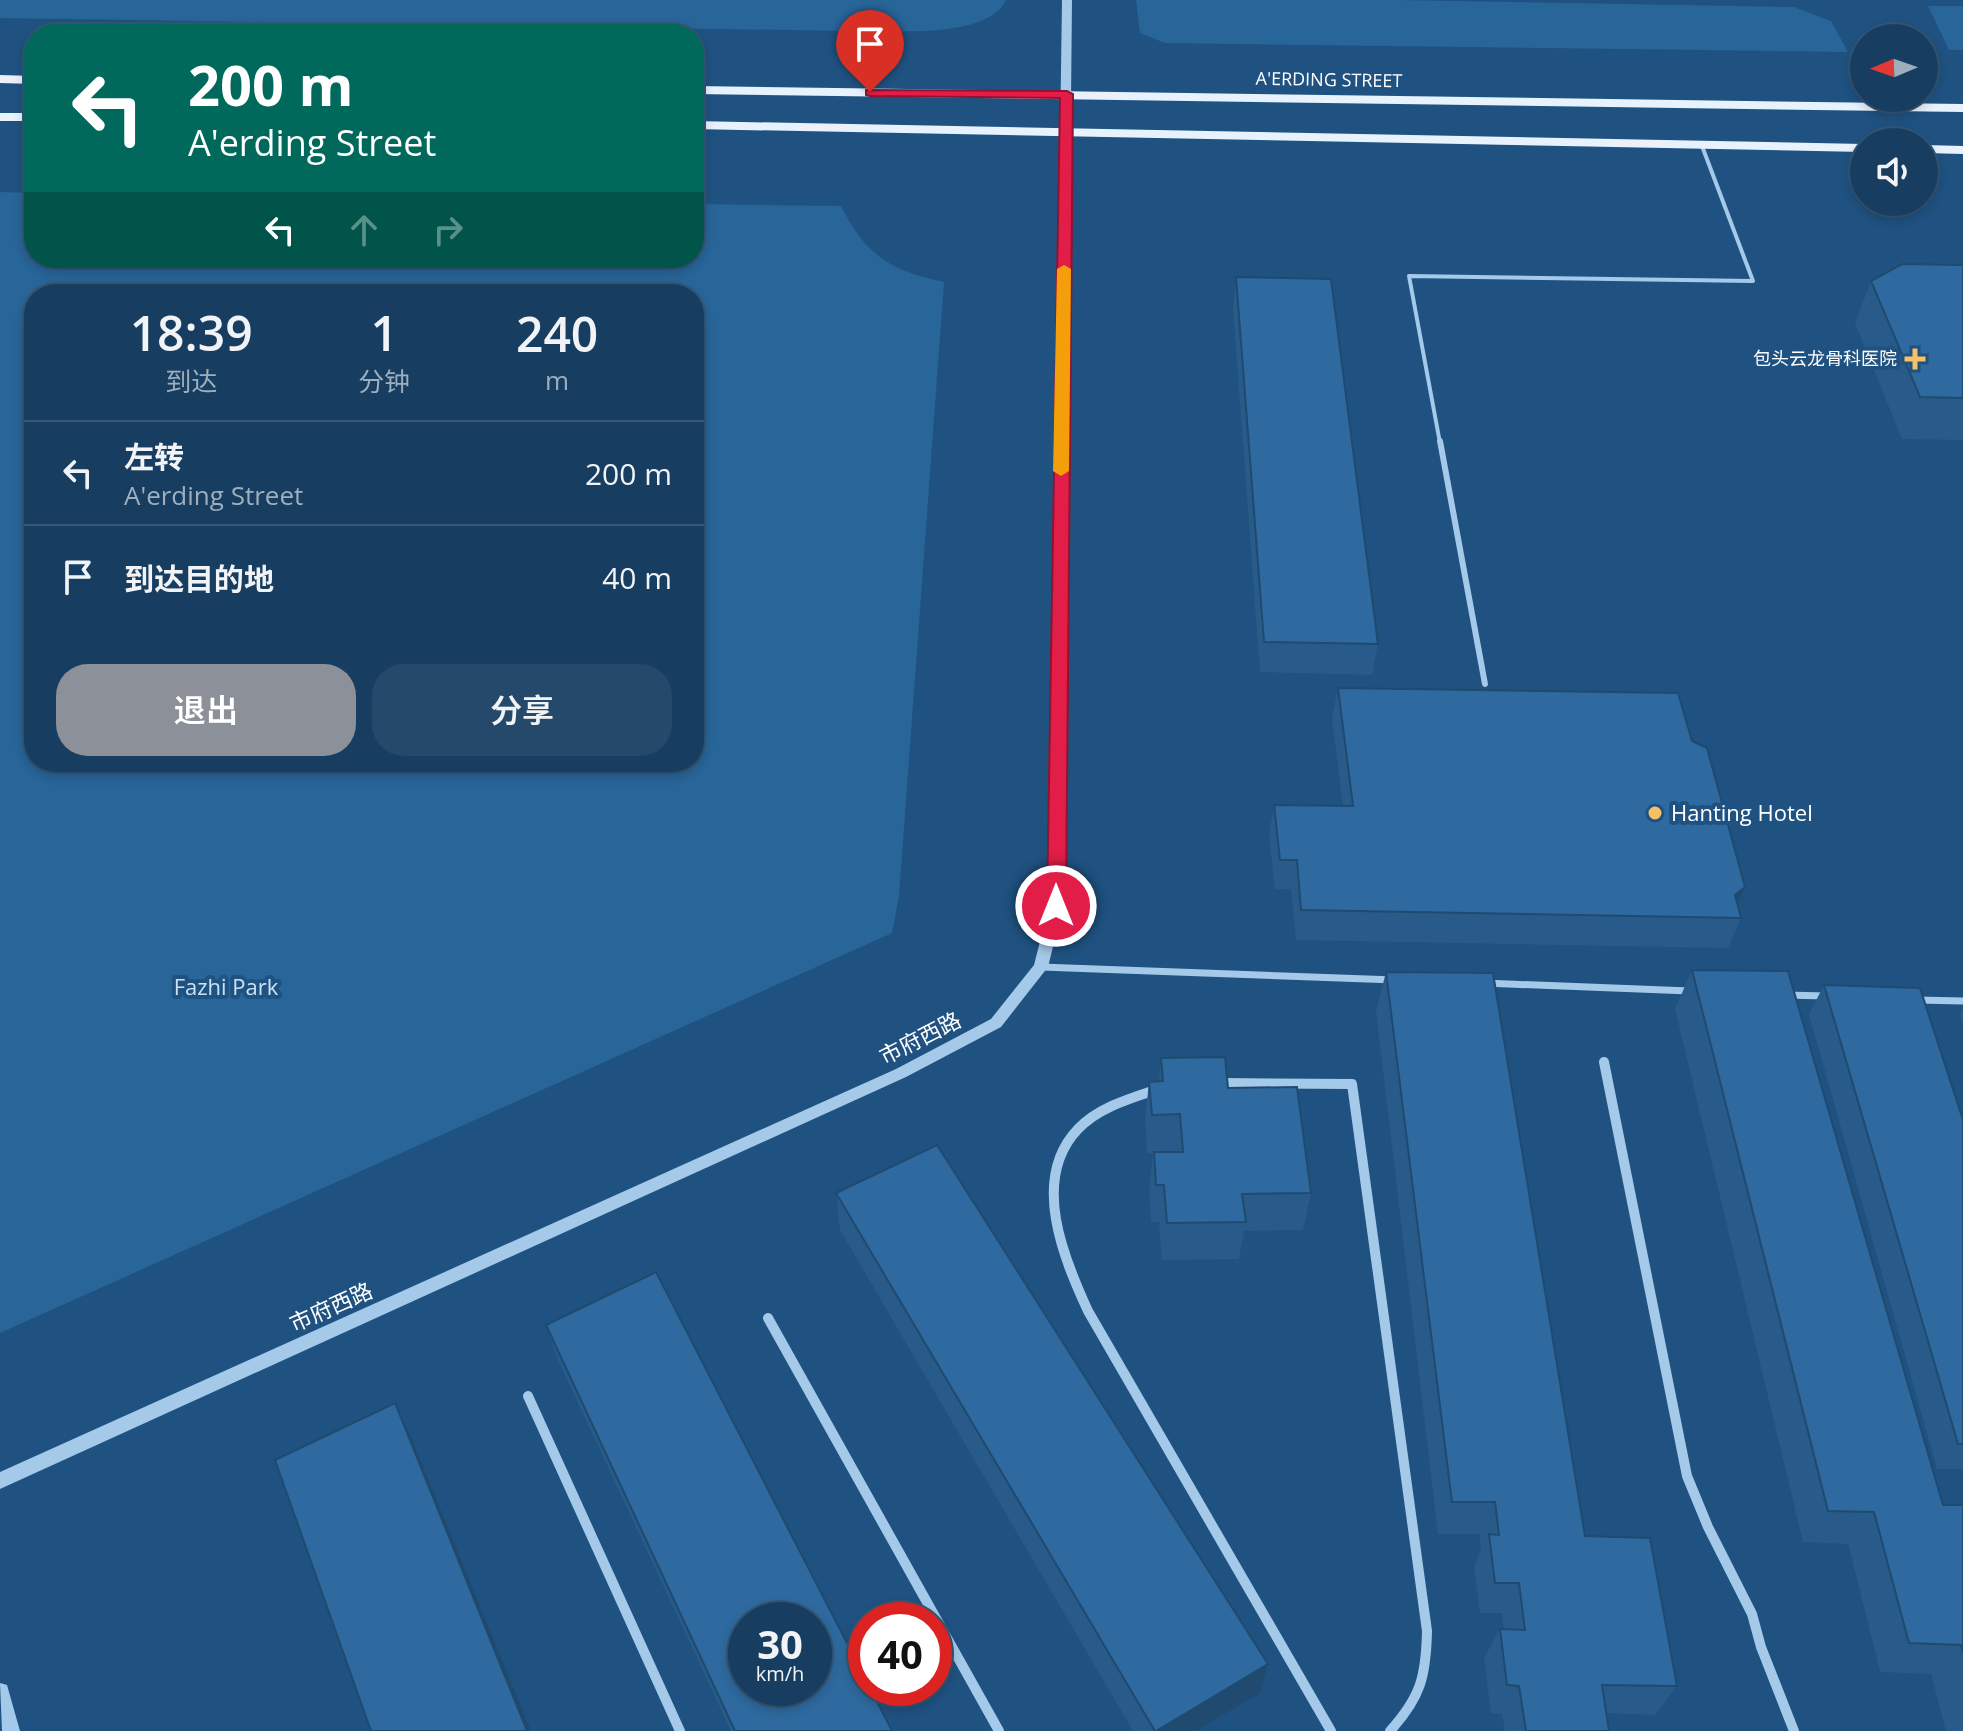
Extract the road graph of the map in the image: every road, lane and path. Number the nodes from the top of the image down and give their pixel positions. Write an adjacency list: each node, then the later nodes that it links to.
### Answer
1 (1067, 0): 5 (street, 市府西路)
2 (0, 79): 3 (main road)
3 (24, 80)
4 (704, 90): 5 (main road, A'ERDING STREET)
5 (1067, 94): 6 (main road, A'ERDING STREET); 10 (street, 市府西路)
6 (1963, 108)
7 (0, 117): 8 (main road)
8 (24, 117)
9 (704, 125): 10 (main road)
10 (1066, 130): 11 (main road); 16 (street, 市府西路)
11 (1702, 146): 12 (main road); 15 (lane)
12 (1850, 148)
13 (1938, 149): 14 (main road)
14 (1963, 150)
15 (1485, 684)
16 (1041, 967): 17 (street); 29 (street, 市府西路)
17 (1407, 980)
18 (1470, 983): 19 (street)
19 (1709, 992)
20 (1772, 994): 21 (street)
21 (1836, 997)
22 (1899, 999): 23 (street)
23 (1963, 1001)
24 (1604, 1062): 36 (street)
25 (1203, 1084): 35 (street)
26 (1166, 1088): 34 (street)
27 (768, 1318): 33 (street)
28 (528, 1396): 32 (street)
29 (0, 1481)
30 (0, 1692): 31 (street)
31 (11, 1731)
32 (680, 1731)
33 (999, 1731)
34 (1331, 1731)
35 (1390, 1731)
36 (1794, 1731)

